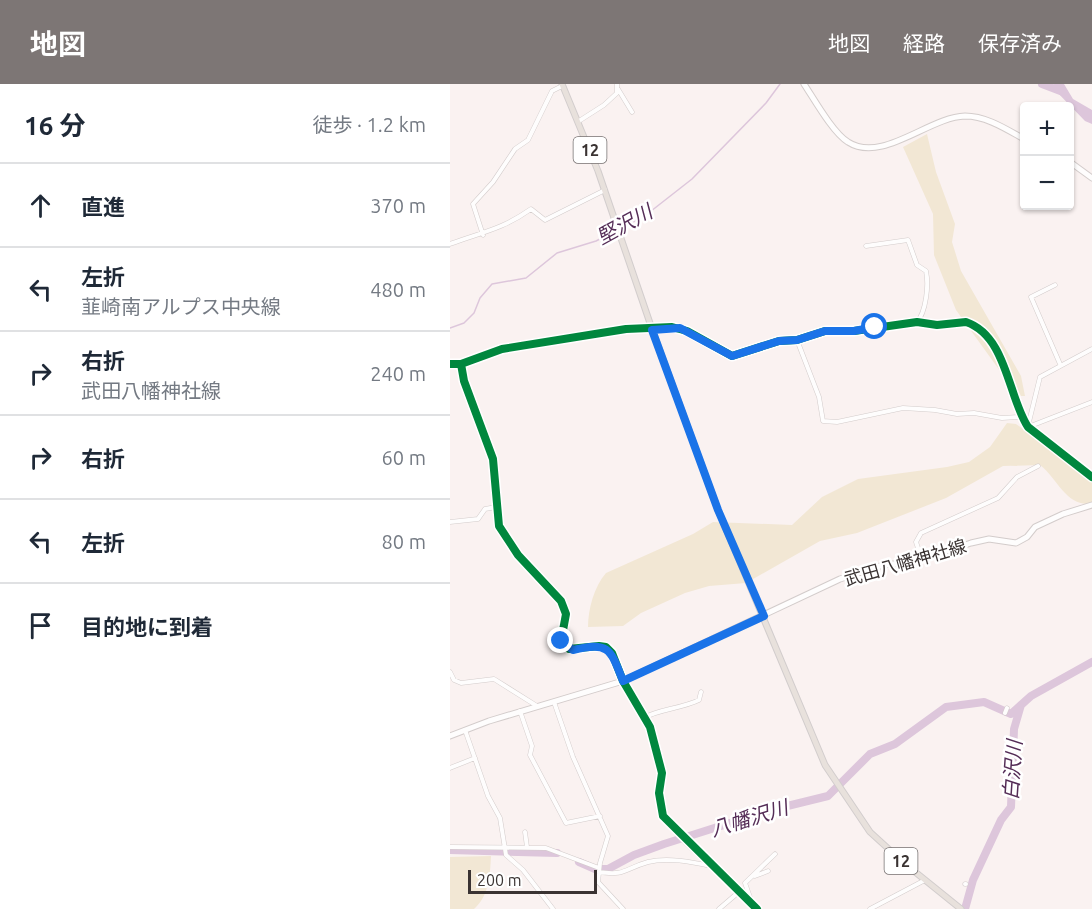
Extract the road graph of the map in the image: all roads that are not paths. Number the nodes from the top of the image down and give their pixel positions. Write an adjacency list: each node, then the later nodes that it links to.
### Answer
1 (804, 84): 6 (main road)
2 (563, 85): 5 (main road, 12); 10 (street)
3 (617, 86): 4 (street); 5 (street)
4 (632, 112)
5 (579, 121): 9 (main road, 12)
6 (1020, 137)
7 (1074, 165): 8 (main road)
8 (1092, 178)
9 (605, 190): 10 (street); 15 (main road, 12)
10 (483, 235): 11 (street)
11 (450, 244)
12 (866, 246): 14 (street)
13 (1055, 285): 20 (street)
14 (917, 322): 16 (street); 22 (street)
15 (652, 330): 16 (street); 19 (street); 31 (main road, 12)
16 (797, 340): 22 (street)
17 (1092, 349): 20 (street)
18 (450, 363): 19 (street)
19 (461, 364): 27 (street)
20 (1060, 364): 23 (street)
21 (1092, 402): 23 (street)
22 (1020, 417): 23 (street)
23 (1028, 427): 25 (street)
24 (1038, 466): 29 (street)
25 (1092, 477)
26 (1092, 505): 29 (main road, 武田八幡神社線)
27 (495, 507): 28 (street); 30 (street)
28 (450, 522)
29 (922, 560): 31 (main road, 武田八幡神社線)
30 (534, 571): 33 (main road)
31 (764, 616): 33 (main road, 武田八幡神社線); 56 (main road, 12)
32 (450, 672): 36 (street)
33 (623, 681): 35 (main road, 武田八幡神社線); 40 (street)
34 (701, 692): 40 (street)
35 (554, 702): 36 (main road, 武田八幡神社線); 46 (street)
36 (537, 706): 38 (main road, 武田八幡神社線)
37 (1006, 708): 39 (street)
38 (520, 711): 41 (main road, 武田八幡神社線); 46 (street)
39 (1005, 713)
40 (646, 717): 44 (street)
41 (465, 730): 42 (main road, 武田八幡神社線); 43 (street)
42 (450, 736)
43 (475, 758): 45 (street); 50 (street)
44 (659, 760): 52 (main road)
45 (450, 768)
46 (600, 816): 53 (street)
47 (525, 832): 49 (street)
48 (450, 847): 50 (street)
49 (527, 847): 50 (street); 53 (street)
50 (506, 849): 60 (street)
51 (775, 854): 55 (street)
52 (713, 866): 53 (street); 57 (main road)
53 (598, 870): 61 (street)
54 (768, 871): 55 (street)
55 (750, 879): 58 (street)
56 (925, 880): 59 (main road, 12); 64 (street)
57 (740, 890): 58 (main road); 62 (street)
58 (751, 901): 63 (main road)
59 (960, 908)
60 (554, 909)
61 (623, 909)
62 (719, 909)
63 (757, 909)
64 (870, 909)

